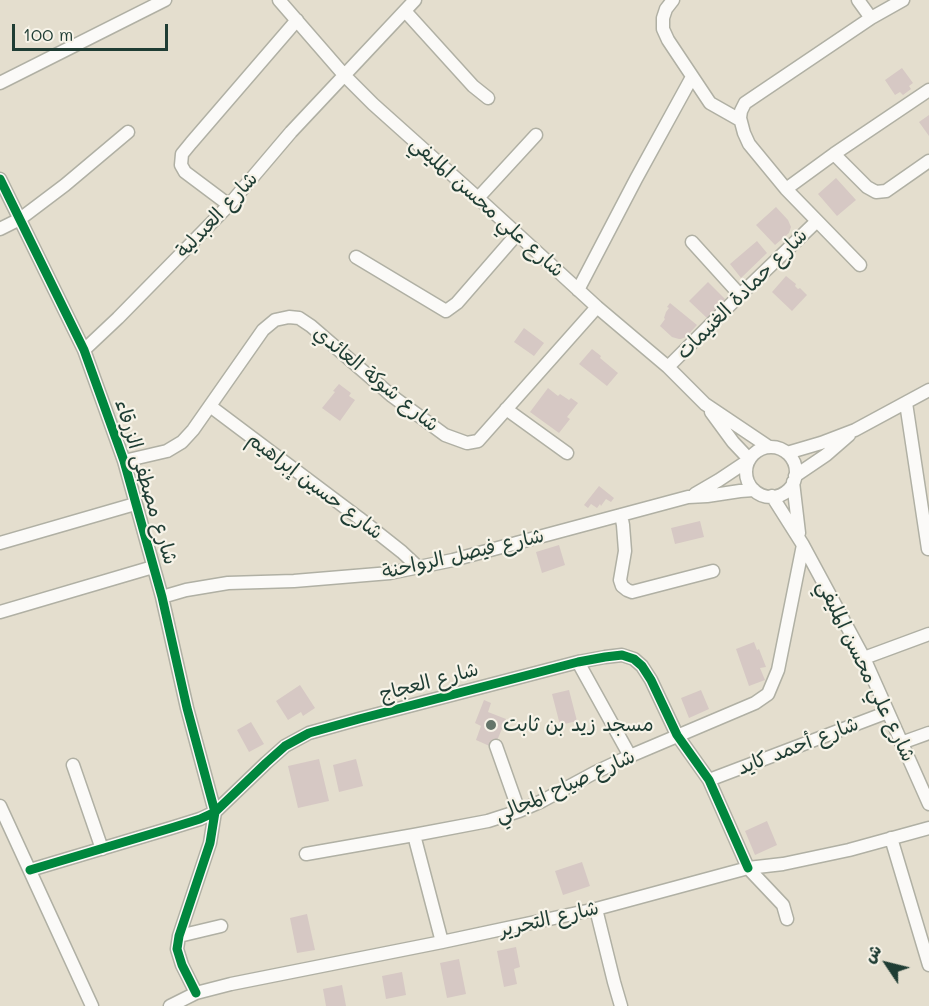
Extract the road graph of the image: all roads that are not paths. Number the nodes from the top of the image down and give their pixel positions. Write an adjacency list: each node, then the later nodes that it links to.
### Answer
1 (165, 0): 12 (street)
2 (279, 0): 9 (street, شارع علي محسن المليفي)
3 (415, 0): 7 (street, شارع العبدلية)
4 (673, 0): 11 (street)
5 (858, 0): 8 (street)
6 (903, 0): 8 (street)
7 (405, 11): 10 (street, شارع العبدلية); 14 (street)
8 (871, 18): 15 (street)
9 (297, 20): 10 (street, شارع علي محسن المليفي); 23 (street)
10 (345, 76): 22 (street, شارع علي محسن المليفي); 23 (street, شارع العبدلية)
11 (692, 77): 15 (street); 31 (street)
12 (0, 83)
13 (929, 90): 18 (street)
14 (488, 98)
15 (740, 120): 21 (street)
16 (128, 132): 24 (street)
17 (536, 135): 22 (street)
18 (834, 154): 19 (street); 21 (street)
19 (929, 161)
20 (0, 179): 24 (street, شارع مصطفى الزرقاء)
21 (786, 189): 25 (street)
22 (478, 198): 27 (street, شارع علي محسن المليفي)
23 (229, 204): 34 (street, شارع العبدلية)
24 (20, 219): 26 (street); 34 (street, شارع مصطفى الزرقاء)
25 (817, 221): 30 (street); 32 (street, شارع حمادة الغنيمات)
26 (0, 229)
27 (517, 234): 29 (street); 31 (street, شارع علي محسن المليفي)
28 (692, 242): 32 (street)
29 (356, 257)
30 (860, 265)
31 (578, 290): 33 (street, شارع علي محسن المليفي)
32 (740, 295): 35 (street, شارع حمادة الغنيمات)
33 (597, 307): 35 (street, شارع علي محسن المليفي); 40 (street, شارع شوكة العائدي)
34 (84, 350): 46 (street, شارع مصطفى الزرقاء)
35 (668, 368): 37 (street, شارع علي محسن المليفي)
36 (929, 390): 38 (street)
37 (705, 404): 42 (street, شارع علي محسن المليفي); 45 (street, شارع علي محسن المليفي)
38 (906, 404): 41 (street); 55 (street)
39 (210, 406): 40 (street, شارع شوكة العائدي); 46 (street, شارع شوكة العائدي); 57 (street, شارع حسين إبراهيم)
40 (506, 410): 43 (street)
41 (855, 430): 44 (street); 47 (street)
42 (769, 447): 44 (street); 45 (street)
43 (567, 453)
44 (787, 453): 47 (street)
45 (749, 460): 48 (street); 50 (street, شارع فيصل الرواحنة)
46 (124, 461): 51 (street, شارع مصطفى الزرقاء)
47 (794, 479): 49 (street); 53 (street, شارع علي محسن المليفي)
48 (754, 490): 49 (street); 50 (street, شارع فيصل الرواحنة)
49 (772, 496): 53 (street, شارع علي محسن المليفي)
50 (688, 497): 52 (street, شارع فيصل الرواحنة)
51 (135, 504): 54 (street); 56 (street, شارع مصطفى الزرقاء)
52 (621, 515): 57 (street, شارع فيصل الرواحنة); 58 (street)
53 (802, 542): 62 (street, شارع علي محسن المليفي); 66 (street, شارع صياح المجالي)
54 (0, 543)
55 (928, 549)
56 (153, 567): 59 (street, شارع مصطفى الزرقاء); 60 (street)
57 (419, 567): 59 (street, شارع فيصل الرواحنة)
58 (713, 571)
59 (162, 597): 75 (street, شارع مصطفى الزرقاء)
60 (0, 612)
61 (929, 634): 62 (street)
62 (864, 658): 64 (street, شارع علي محسن المليفي)
63 (578, 662): 66 (street, شارع العجاج); 69 (street); 75 (street, شارع العجاج)
64 (888, 712): 67 (street, شارع علي محسن المليفي); 71 (street, شارع أحمد كايد)
65 (929, 733): 67 (street)
66 (677, 735): 69 (street, شارع صياح المجالي); 71 (street, شارع العجاج)
67 (901, 743): 72 (street, شارع علي محسن المليفي)
68 (496, 746): 74 (street)
69 (630, 756): 74 (street, شارع صياح المجالي)
70 (73, 765): 79 (street)
71 (709, 780): 81 (street, شارع العجاج)
72 (929, 804)
73 (0, 808): 82 (street)
74 (519, 811): 77 (street, شارع صياح المجالي)
75 (215, 812): 79 (street, شارع العجاج); 86 (street)
76 (929, 828): 78 (street, شارع التحرير)
77 (414, 836): 80 (street, شارع صياح المجالي); 87 (street)
78 (891, 838): 81 (street, شارع التحرير); 88 (street)
79 (102, 849): 82 (street, شارع العجاج)
80 (306, 854)
81 (748, 868): 83 (street, شارع التحرير); 84 (street, شارع العجاج)
82 (30, 870): 90 (street)
83 (597, 909): 87 (street, شارع التحرير); 92 (street)
84 (787, 919)
85 (221, 926): 86 (street)
86 (179, 936): 89 (street)
87 (442, 942): 89 (street, شارع التحرير)
88 (929, 965)
89 (196, 993): 91 (street, شارع التحرير)
90 (92, 1006)
91 (170, 1006)
92 (621, 1006)

